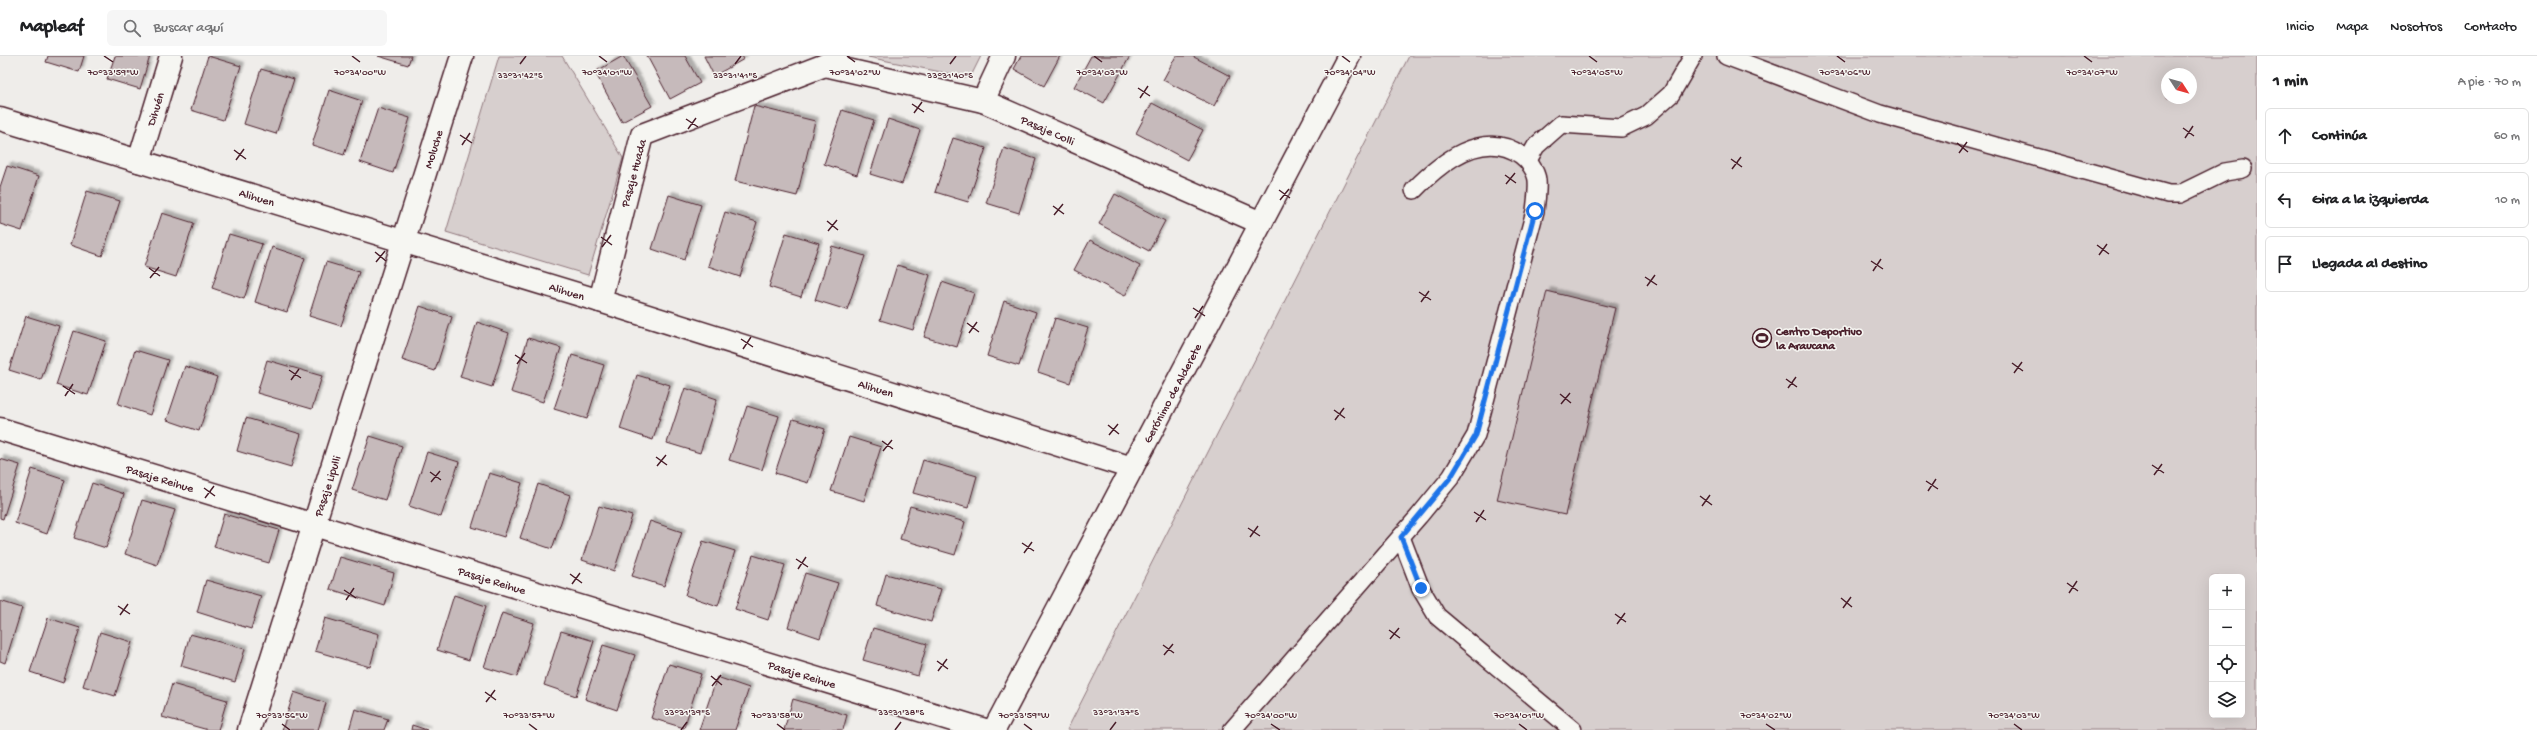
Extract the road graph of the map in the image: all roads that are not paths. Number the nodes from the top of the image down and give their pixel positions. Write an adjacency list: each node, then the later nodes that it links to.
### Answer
1 (171, 56): 11 (street, Dihuén)
2 (462, 56): 15 (street, Moluche)
3 (1004, 56): 8 (street)
4 (1349, 56): 14 (street, Gerónimo de Alderete)
5 (1693, 56): 10 (lane)
6 (1726, 56): 12 (lane)
7 (832, 60): 8 (street, Pasaje Colli); 16 (street, Pasaje Huada)
8 (983, 101): 14 (street, Pasaje Colli)
9 (0, 120): 11 (street, Alihuen)
10 (1528, 160): 13 (lane); 20 (lane)
11 (139, 162): 15 (street, Alihuen)
12 (2244, 169)
13 (1414, 190)
14 (1261, 223): 18 (street, Gerónimo de Alderete)
15 (404, 242): 16 (street, Alihuen); 19 (street, Pasaje Lipulli)
16 (600, 301): 18 (street, Alihuen)
17 (0, 429): 19 (street, Pasaje Reihue)
18 (1132, 468): 23 (street, Gerónimo de Alderete)
19 (315, 525): 21 (street, Pasaje Lipulli); 22 (street, Pasaje Reihue)
20 (1401, 537): 24 (lane); 25 (lane)
21 (249, 730)
22 (985, 730)
23 (994, 730)
24 (1232, 730)
25 (1573, 730)

